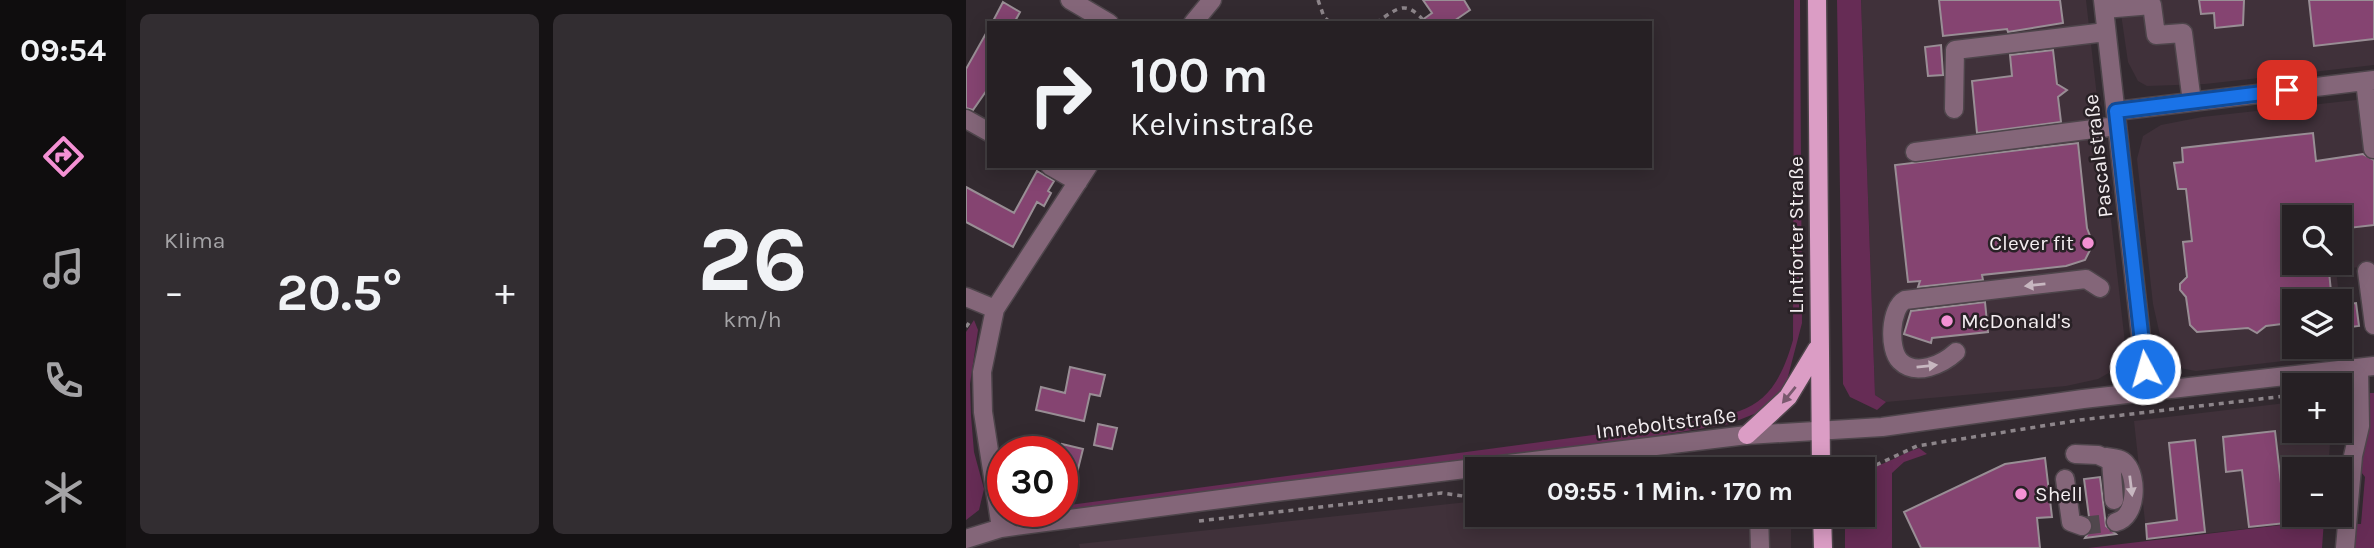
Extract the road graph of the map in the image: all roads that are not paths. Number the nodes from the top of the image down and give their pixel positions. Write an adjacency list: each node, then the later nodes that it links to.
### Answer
1 (1070, 0): 5 (street)
2 (1212, 0): 6 (street)
3 (1817, 0): 24 (main road, Lintforter Straße)
4 (2103, 5): 7 (street, Pascalstraße); 9 (street)
5 (1106, 21)
6 (1195, 21)
7 (2106, 32): 10 (street); 11 (street, Pascalstraße)
8 (2370, 80): 9 (street); 14 (street)
9 (2192, 102): 11 (street)
10 (1954, 109)
11 (2116, 118): 15 (street); 27 (street, Pascalstraße)
12 (966, 119): 13 (street)
13 (987, 131)
14 (2373, 149)
15 (1916, 152)
16 (1054, 168): 18 (street)
17 (1087, 168): 18 (street)
18 (1078, 182): 22 (street)
19 (2367, 271): 23 (street)
20 (2100, 288): 25 (street, one-way to 25)
21 (966, 297): 22 (street)
22 (995, 309): 41 (street)
23 (2374, 324)
24 (1818, 345): 28 (main road, Lintforter Straße); 29 (main road, one-way to 29)
25 (1956, 352)
26 (2367, 367): 27 (street, Inneboltstraße); 45 (street)
27 (2147, 391): 28 (street, Inneboltstraße)
28 (1820, 431): 29 (street, Inneboltstraße); 32 (main road, Lintforter Straße)
29 (1747, 435): 31 (street, Inneboltstraße)
30 (2075, 454): 33 (street)
31 (1614, 457)
32 (1821, 457)
33 (2106, 457): 36 (street); 37 (street, one-way to 37)
34 (1465, 474): 41 (street, Inneboltstraße)
35 (2065, 479): 38 (street)
36 (2114, 500)
37 (2116, 522)
38 (2082, 526)
39 (1759, 527): 43 (street)
40 (1822, 527): 44 (main road)
41 (1002, 528): 42 (street, Inneboltstraße)
42 (966, 539)
43 (1760, 548)
44 (1823, 548)
45 (2345, 548)

